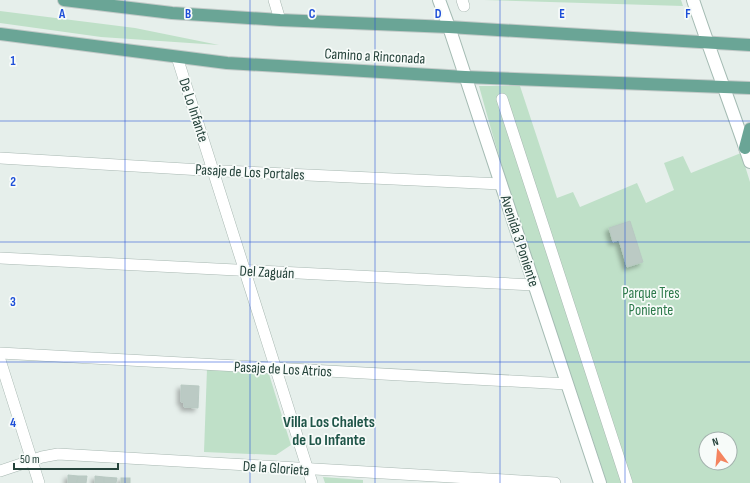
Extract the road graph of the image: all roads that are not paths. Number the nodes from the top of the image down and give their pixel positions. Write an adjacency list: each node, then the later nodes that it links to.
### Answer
1 (64, 0): 5 (main road, Camino a Rinconada)
2 (274, 0): 5 (street)
3 (439, 0): 6 (main road, Avenida 3 Poniente)
4 (693, 0): 8 (main road)
5 (280, 20): 6 (main road, Camino a Rinconada)
6 (449, 28): 8 (main road, Camino a Rinconada); 11 (main road, Avenida 3 Poniente)
7 (0, 34): 10 (main road, Camino a Rinconada)
8 (707, 42): 9 (main road, Camino a Rinconada); 12 (main road)
9 (750, 45)
10 (177, 57): 11 (main road, Camino a Rinconada); 19 (street, De Lo Infante)
11 (465, 77): 12 (main road, Camino a Rinconada); 20 (main road, Avenida 3 Poniente)
12 (724, 86): 13 (main road, Camino a Rinconada); 16 (main road)
13 (750, 88)
14 (502, 99): 35 (street)
15 (750, 129): 16 (main road)
16 (745, 148): 18 (main road)
17 (0, 158): 19 (street, Pasaje de Los Portales)
18 (750, 162)
19 (213, 170): 20 (street, Pasaje de Los Portales); 22 (street, De Lo Infante)
20 (501, 184): 23 (main road, Avenida 3 Poniente)
21 (0, 258): 22 (street, Del Zaguán)
22 (245, 271): 23 (street, Del Zaguán); 26 (street, De Lo Infante)
23 (534, 285): 27 (main road, Avenida 3 Poniente)
24 (0, 353): 26 (street, Pasaje de Los Atrios)
25 (0, 360): 28 (street)
26 (276, 368): 27 (street, Pasaje de Los Atrios); 29 (street, De Lo Infante)
27 (567, 384): 34 (main road, Avenida 3 Poniente)
28 (32, 461): 29 (street, De la Glorieta); 30 (street, De la Glorieta); 31 (street)
29 (308, 470): 32 (street, De Lo Infante); 33 (street, De la Glorieta)
30 (0, 471)
31 (39, 483)
32 (312, 483)
33 (555, 483)
34 (600, 483)
35 (627, 483)

